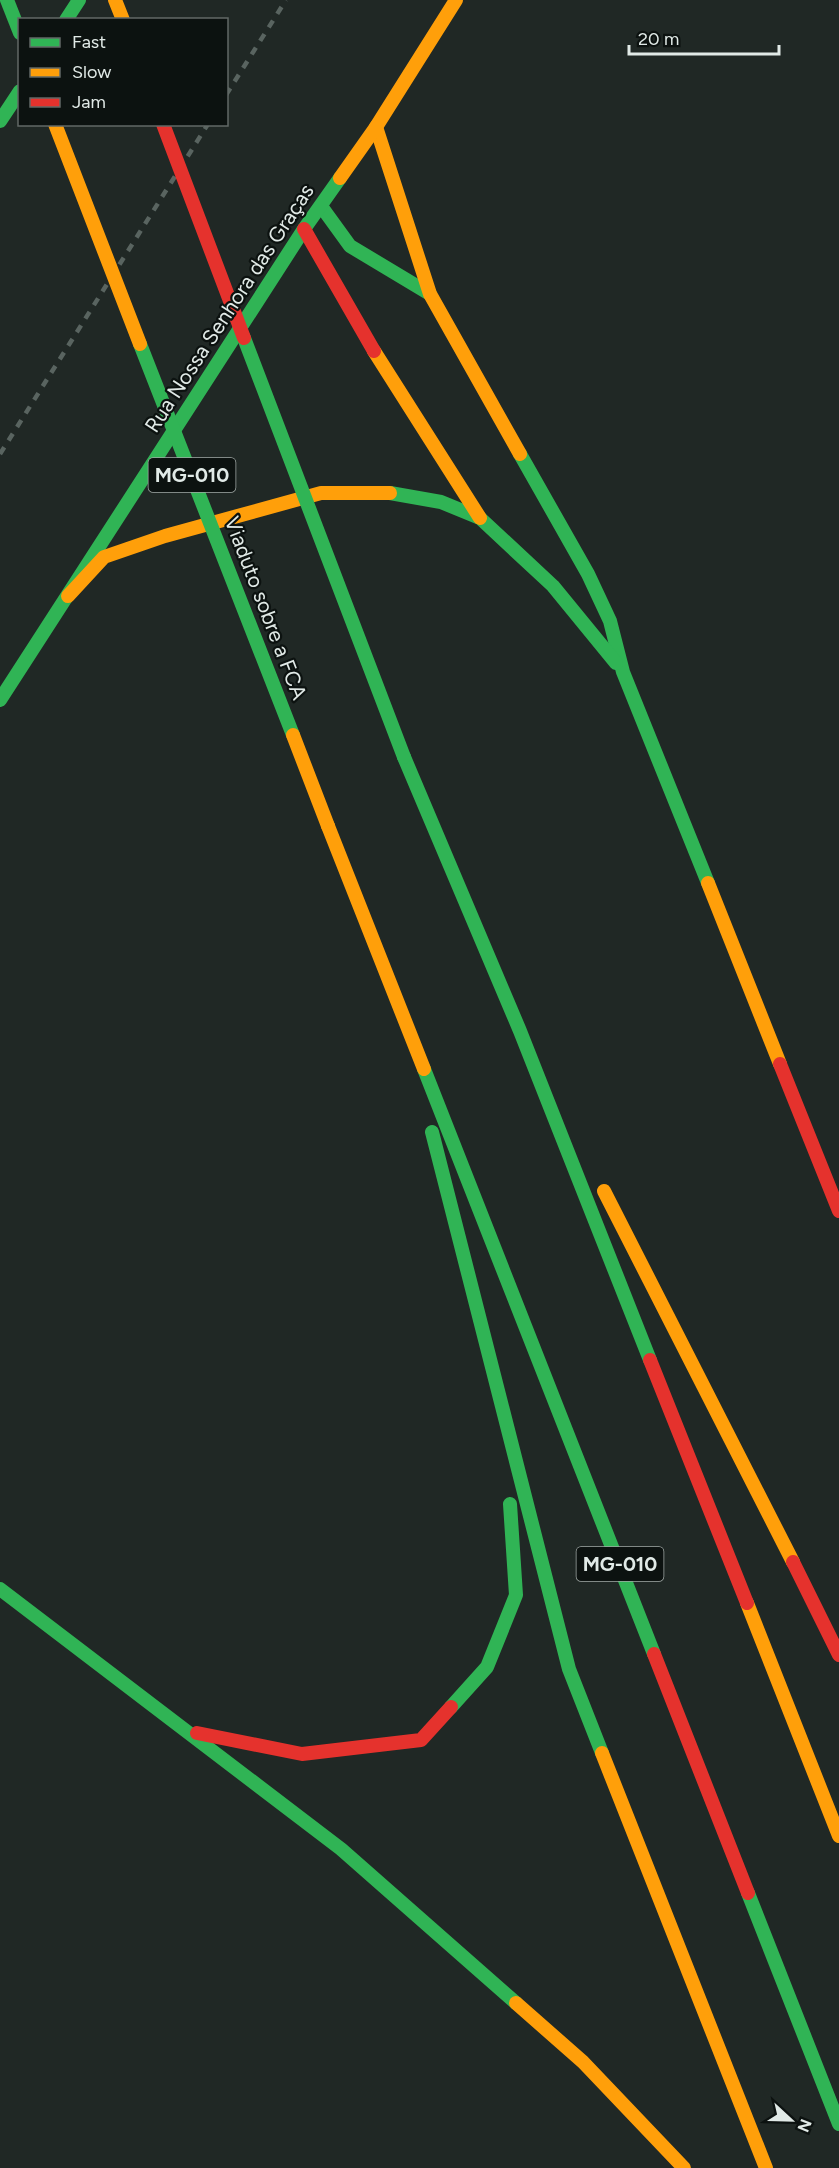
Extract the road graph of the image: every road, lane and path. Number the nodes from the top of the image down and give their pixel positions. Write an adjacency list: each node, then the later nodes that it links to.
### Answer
1 (7, 0): 7 (main road)
2 (79, 0): 5 (main road)
3 (116, 0): 6 (main road)
4 (456, 0): 12 (main road, Rua Nossa Senhora das Graças)
5 (67, 18)
6 (122, 18)
7 (18, 28)
8 (18, 94): 9 (main road)
9 (0, 121)
10 (56, 126): 20 (main road, Viaduto sobre a FCA / MG-010, bridge)
11 (164, 126): 21 (main road, bridge)
12 (376, 127): 13 (main road, Rua Nossa Senhora das Graças); 15 (main road)
13 (321, 206): 14 (main road, Rua Nossa Senhora das Graças); 15 (main road)
14 (304, 229): 16 (main road); 17 (main road, Rua Nossa Senhora das Graças)
15 (430, 294): 18 (main road)
16 (480, 518): 17 (main road); 18 (main road)
17 (68, 596): 19 (main road, Rua Nossa Senhora das Graças)
18 (623, 672): 24 (main road)
19 (0, 700)
20 (401, 1005): 25 (main road); 30 (main road, MG-010)
21 (520, 1030): 22 (main road); 29 (main road)
22 (581, 1148)
23 (598, 1179): 27 (main road)
24 (839, 1211)
25 (506, 1430): 28 (main road); 32 (main road)
26 (0, 1589): 28 (main road)
27 (839, 1655)
28 (191, 1732): 31 (main road)
29 (839, 1836)
30 (839, 2124)
31 (684, 2168)
32 (766, 2168)

